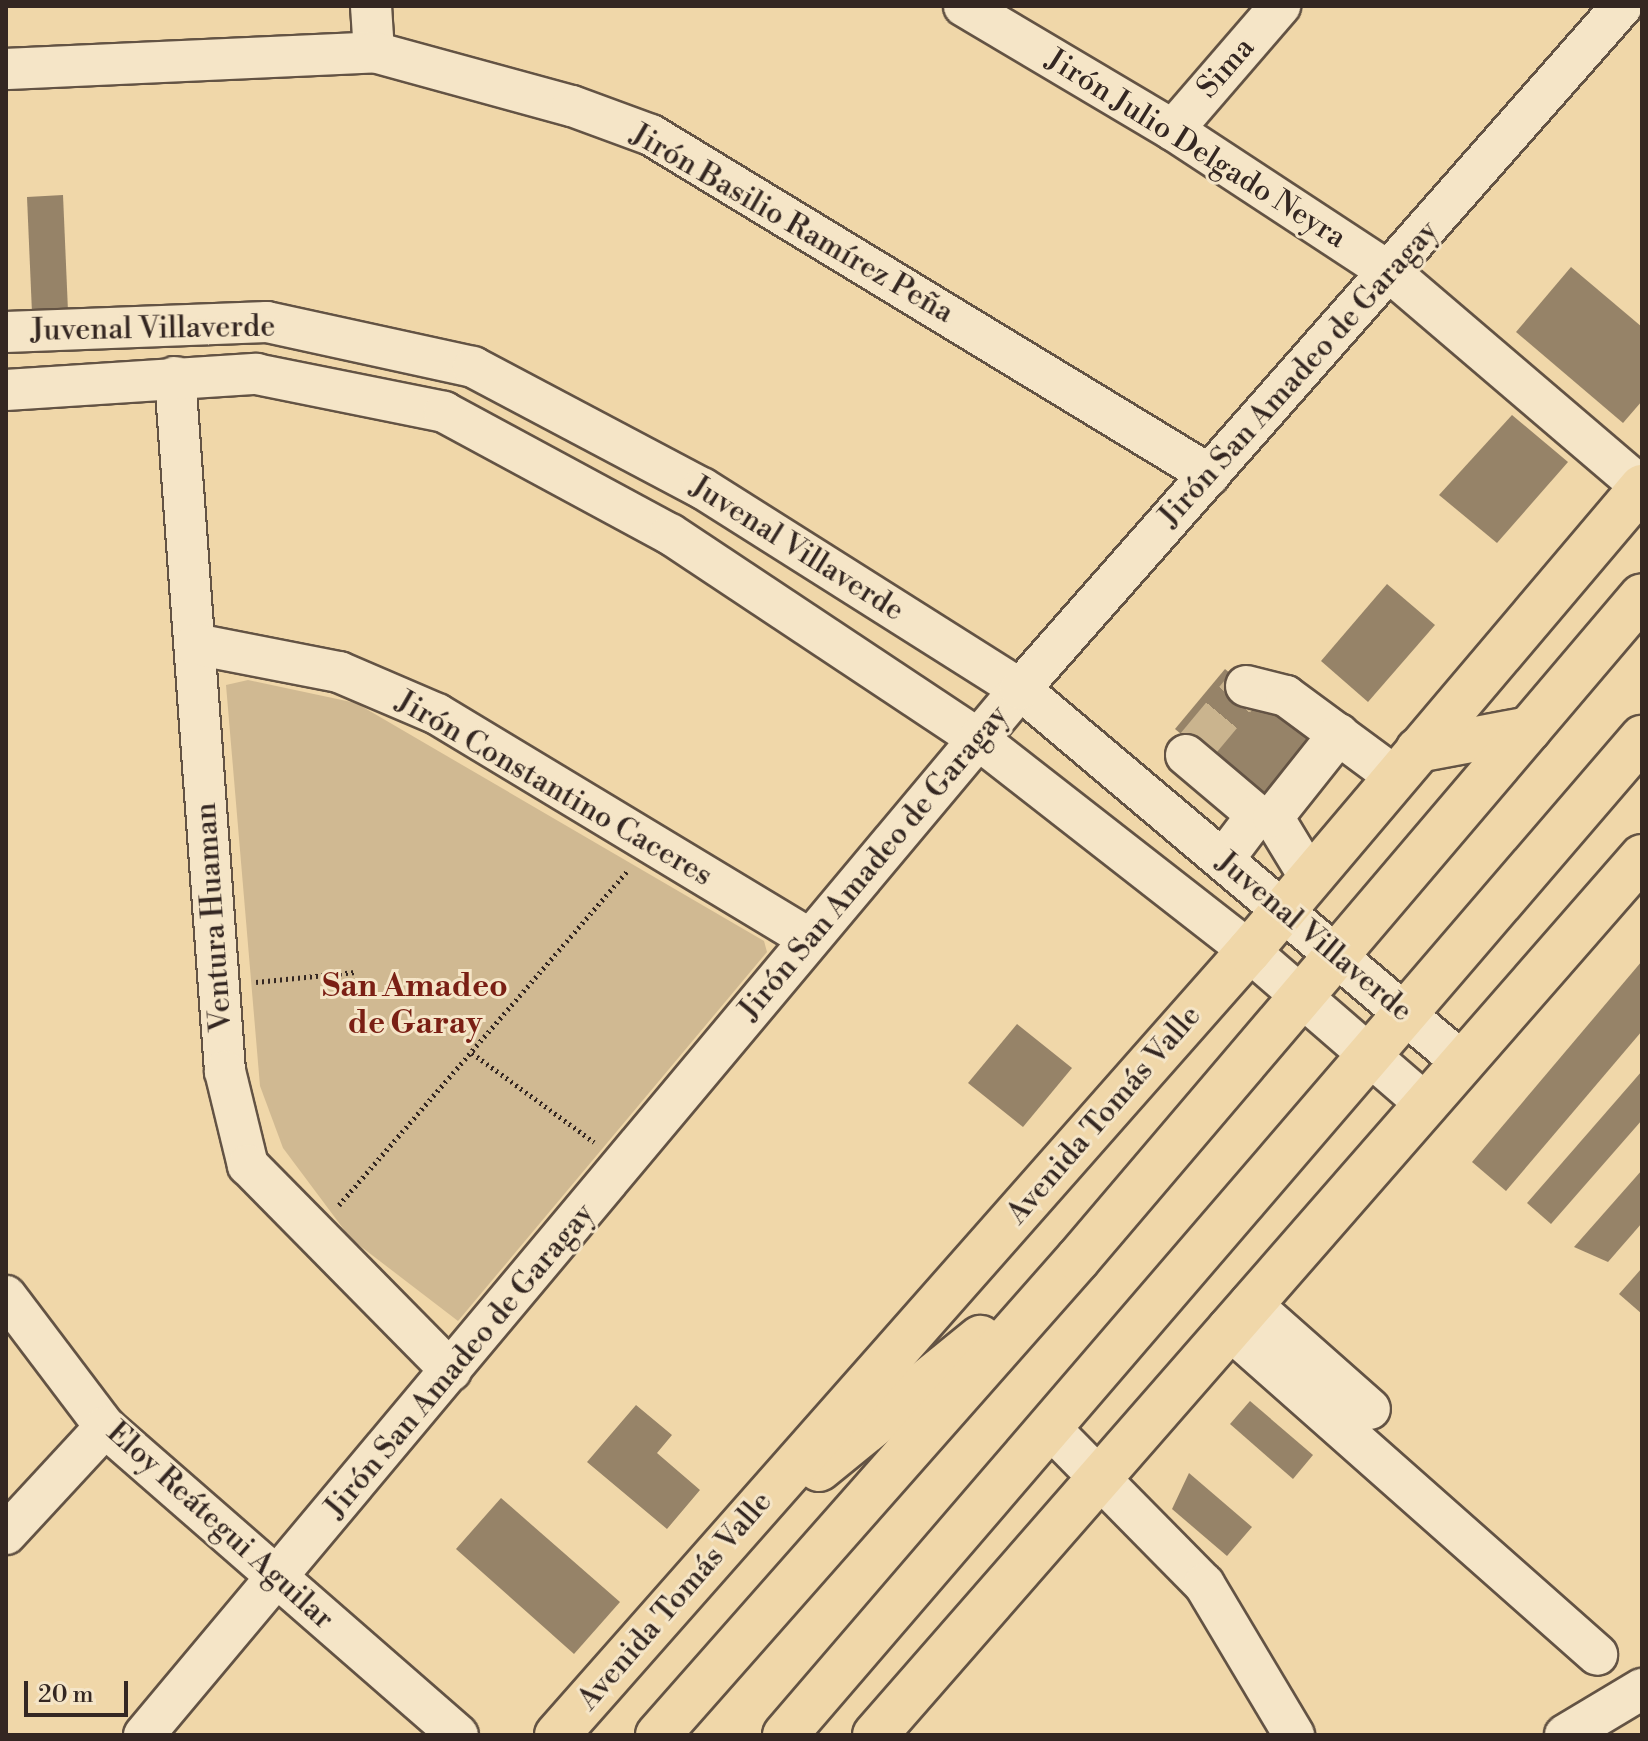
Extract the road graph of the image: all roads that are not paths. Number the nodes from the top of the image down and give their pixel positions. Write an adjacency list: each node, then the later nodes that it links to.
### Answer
1 (371, 6): 5 (street)
2 (964, 6): 7 (street, Jirón Julio Delgado Neyra)
3 (1280, 6): 7 (street, Sima)
4 (1622, 6): 8 (street, Jirón San Amadeo de Garagay)
5 (374, 52): 6 (street, Jirón Basilio Ramírez Peña); 12 (street, Jirón Basilio Ramírez Peña)
6 (6, 69)
7 (1173, 130): 8 (street, Jirón Julio Delgado Neyra)
8 (1391, 273): 12 (street, Jirón San Amadeo de Garagay); 13 (street, Jirón Julio Delgado Neyra)
9 (6, 332): 17 (street, Juvenal Villaverde)
10 (175, 377): 11 (street, Juvenal Villaverde); 15 (street, Ventura Huaman); 20 (street, Juvenal Villaverde)
11 (6, 390)
12 (1210, 475): 17 (street, Jirón San Amadeo de Garagay)
13 (1642, 487): 22 (main road, Avenida Tomás Valle)
14 (1642, 596): 18 (main road)
15 (195, 644): 28 (street, Jirón Constantino Caceres); 39 (street, Ventura Huaman)
16 (1246, 686): 19 (street)
17 (1020, 689): 20 (street, Jirón San Amadeo de Garagay); 23 (street, Juvenal Villaverde)
18 (1529, 729): 22 (main road); 30 (main road)
19 (1339, 734): 22 (street); 24 (street)
20 (978, 739): 28 (street, Jirón San Amadeo de Garagay); 29 (street, Juvenal Villaverde)
21 (1636, 756): 32 (main road)
22 (1407, 764): 27 (main road, Avenida Tomás Valle)
23 (1149, 797): 24 (street); 26 (street, Juvenal Villaverde)
24 (1265, 816): 26 (street); 27 (street)
25 (1642, 857): 34 (main road)
26 (1223, 860): 27 (street, Juvenal Villaverde)
27 (1296, 894): 29 (main road, Avenida Tomás Valle); 30 (street, Juvenal Villaverde)
28 (809, 938): 39 (street, Jirón San Amadeo de Garagay)
29 (1249, 951): 31 (street, Juvenal Villaverde); 45 (main road, Avenida Tomás Valle)
30 (1337, 955): 31 (main road); 32 (street, Juvenal Villaverde)
31 (1302, 998): 33 (street, Juvenal Villaverde); 36 (main road)
32 (1405, 1013): 33 (main road); 34 (street, Juvenal Villaverde)
33 (1370, 1055): 35 (street, Juvenal Villaverde); 42 (main road)
34 (1463, 1063): 35 (main road)
35 (1427, 1105): 38 (main road)
36 (1078, 1259): 45 (main road); 52 (main road)
37 (6, 1296): 41 (street, Eloy Reátegui Aguilar)
38 (1239, 1315): 40 (street); 43 (main road); 47 (street)
39 (451, 1371): 46 (street, Jirón San Amadeo de Garagay)
40 (1370, 1409)
41 (105, 1427): 44 (street); 46 (street, Eloy Reátegui Aguilar)
42 (1049, 1427): 43 (street); 53 (main road)
43 (1099, 1473): 54 (main road); 55 (street)
44 (6, 1534)
45 (718, 1552): 51 (main road, Avenida Tomás Valle)
46 (279, 1579): 49 (street, Jirón San Amadeo de Garagay); 50 (street, Eloy Reátegui Aguilar)
47 (1597, 1655)
48 (1642, 1689): 56 (street)
49 (144, 1735)
50 (458, 1735)
51 (557, 1735)
52 (658, 1735)
53 (785, 1735)
54 (875, 1735)
55 (1294, 1735)
56 (1565, 1735)

